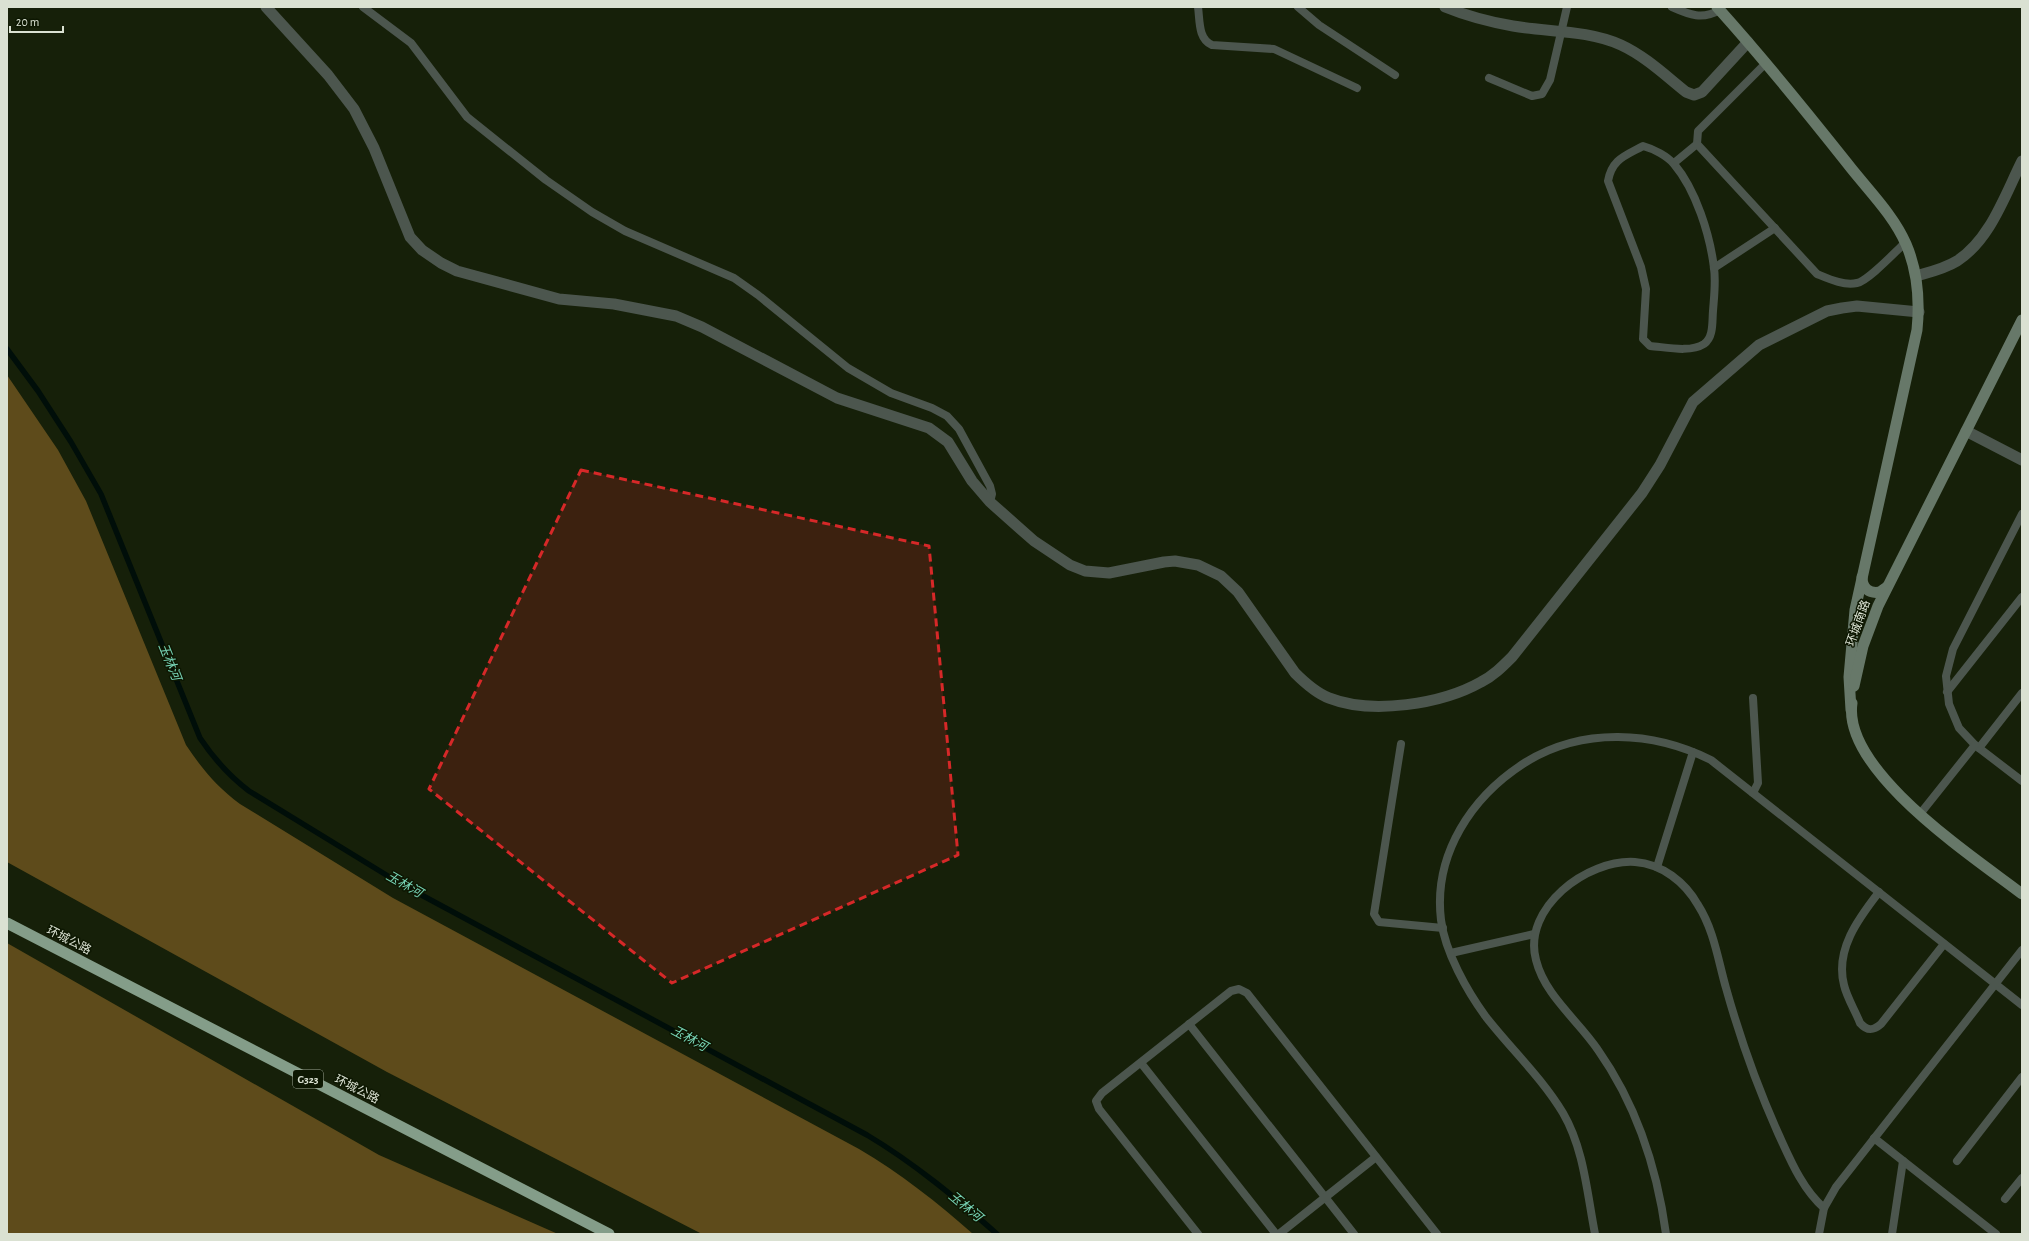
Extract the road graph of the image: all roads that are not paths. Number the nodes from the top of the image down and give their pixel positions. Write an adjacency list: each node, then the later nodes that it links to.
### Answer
1 (266, 7): 26 (street)
2 (363, 7): 26 (lane)
3 (1198, 7): 14 (lane)
4 (1298, 7): 12 (lane)
5 (1445, 7): 9 (street)
6 (1567, 7): 9 (lane)
7 (1672, 7): 8 (lane)
8 (1719, 8): 10 (main road)
9 (1561, 32): 10 (street); 13 (lane)
10 (1748, 42): 11 (main road)
11 (1766, 62): 15 (lane); 19 (main road)
12 (1395, 75)
13 (1488, 78)
14 (1357, 88)
15 (1697, 144): 17 (lane); 18 (lane)
16 (2022, 161): 21 (street)
17 (1674, 163): 20 (lane); 20 (lane)
18 (1775, 228): 19 (lane); 20 (lane)
19 (1905, 243): 21 (main road)
20 (1714, 268)
21 (1916, 276): 22 (main road)
22 (1919, 312): 26 (street); 28 (main road)
23 (2022, 320): 24 (main road, 环城南路)
24 (1966, 431): 25 (street); 29 (main road, 环城南路)
25 (2022, 460)
26 (990, 502)
27 (2022, 514): 31 (lane)
28 (1862, 577): 29 (main road); 34 (main road)
29 (1887, 587): 34 (main road, 环城南路)
30 (2022, 597): 31 (lane)
31 (1947, 692): 36 (lane)
32 (2022, 693): 36 (lane)
33 (1753, 698): 39 (lane)
34 (1851, 710): 40 (main road, 环城南路)
35 (1401, 744): 45 (lane)
36 (1977, 746): 38 (lane); 40 (lane)
37 (1693, 752): 39 (lane); 41 (lane); 45 (lane)
38 (2022, 781)
39 (1753, 794): 43 (lane)
40 (1920, 814): 42 (main road, 环城南路)
41 (1657, 867): 46 (lane); 62 (lane)
42 (2021, 891)
43 (1879, 892): 47 (lane); 47 (lane)
44 (7, 923): 63 (highway, 环城公路 / G323)
45 (1443, 928): 49 (lane)
46 (1534, 934): 49 (lane); 70 (lane)
47 (1944, 944): 50 (lane)
48 (2022, 950): 50 (lane)
49 (1452, 953): 69 (lane)
50 (1995, 984): 51 (lane); 55 (lane)
51 (2022, 1005)
52 (1188, 1024): 53 (lane); 56 (lane); 60 (lane)
53 (1141, 1063): 64 (lane); 65 (lane)
54 (2022, 1077): 57 (lane)
55 (1874, 1138): 58 (lane); 62 (lane)
56 (1376, 1157): 60 (lane); 68 (lane)
57 (1957, 1160)
58 (1903, 1161): 72 (lane); 73 (lane)
59 (2022, 1178): 61 (lane)
60 (1325, 1198): 66 (lane); 67 (lane)
61 (2005, 1200)
62 (1824, 1208): 71 (lane)
63 (609, 1234)
64 (1198, 1234)
65 (1276, 1234)
66 (1279, 1234)
67 (1354, 1234)
68 (1437, 1234)
69 (1595, 1234)
70 (1666, 1234)
71 (1819, 1234)
72 (1892, 1234)
73 (1996, 1234)

